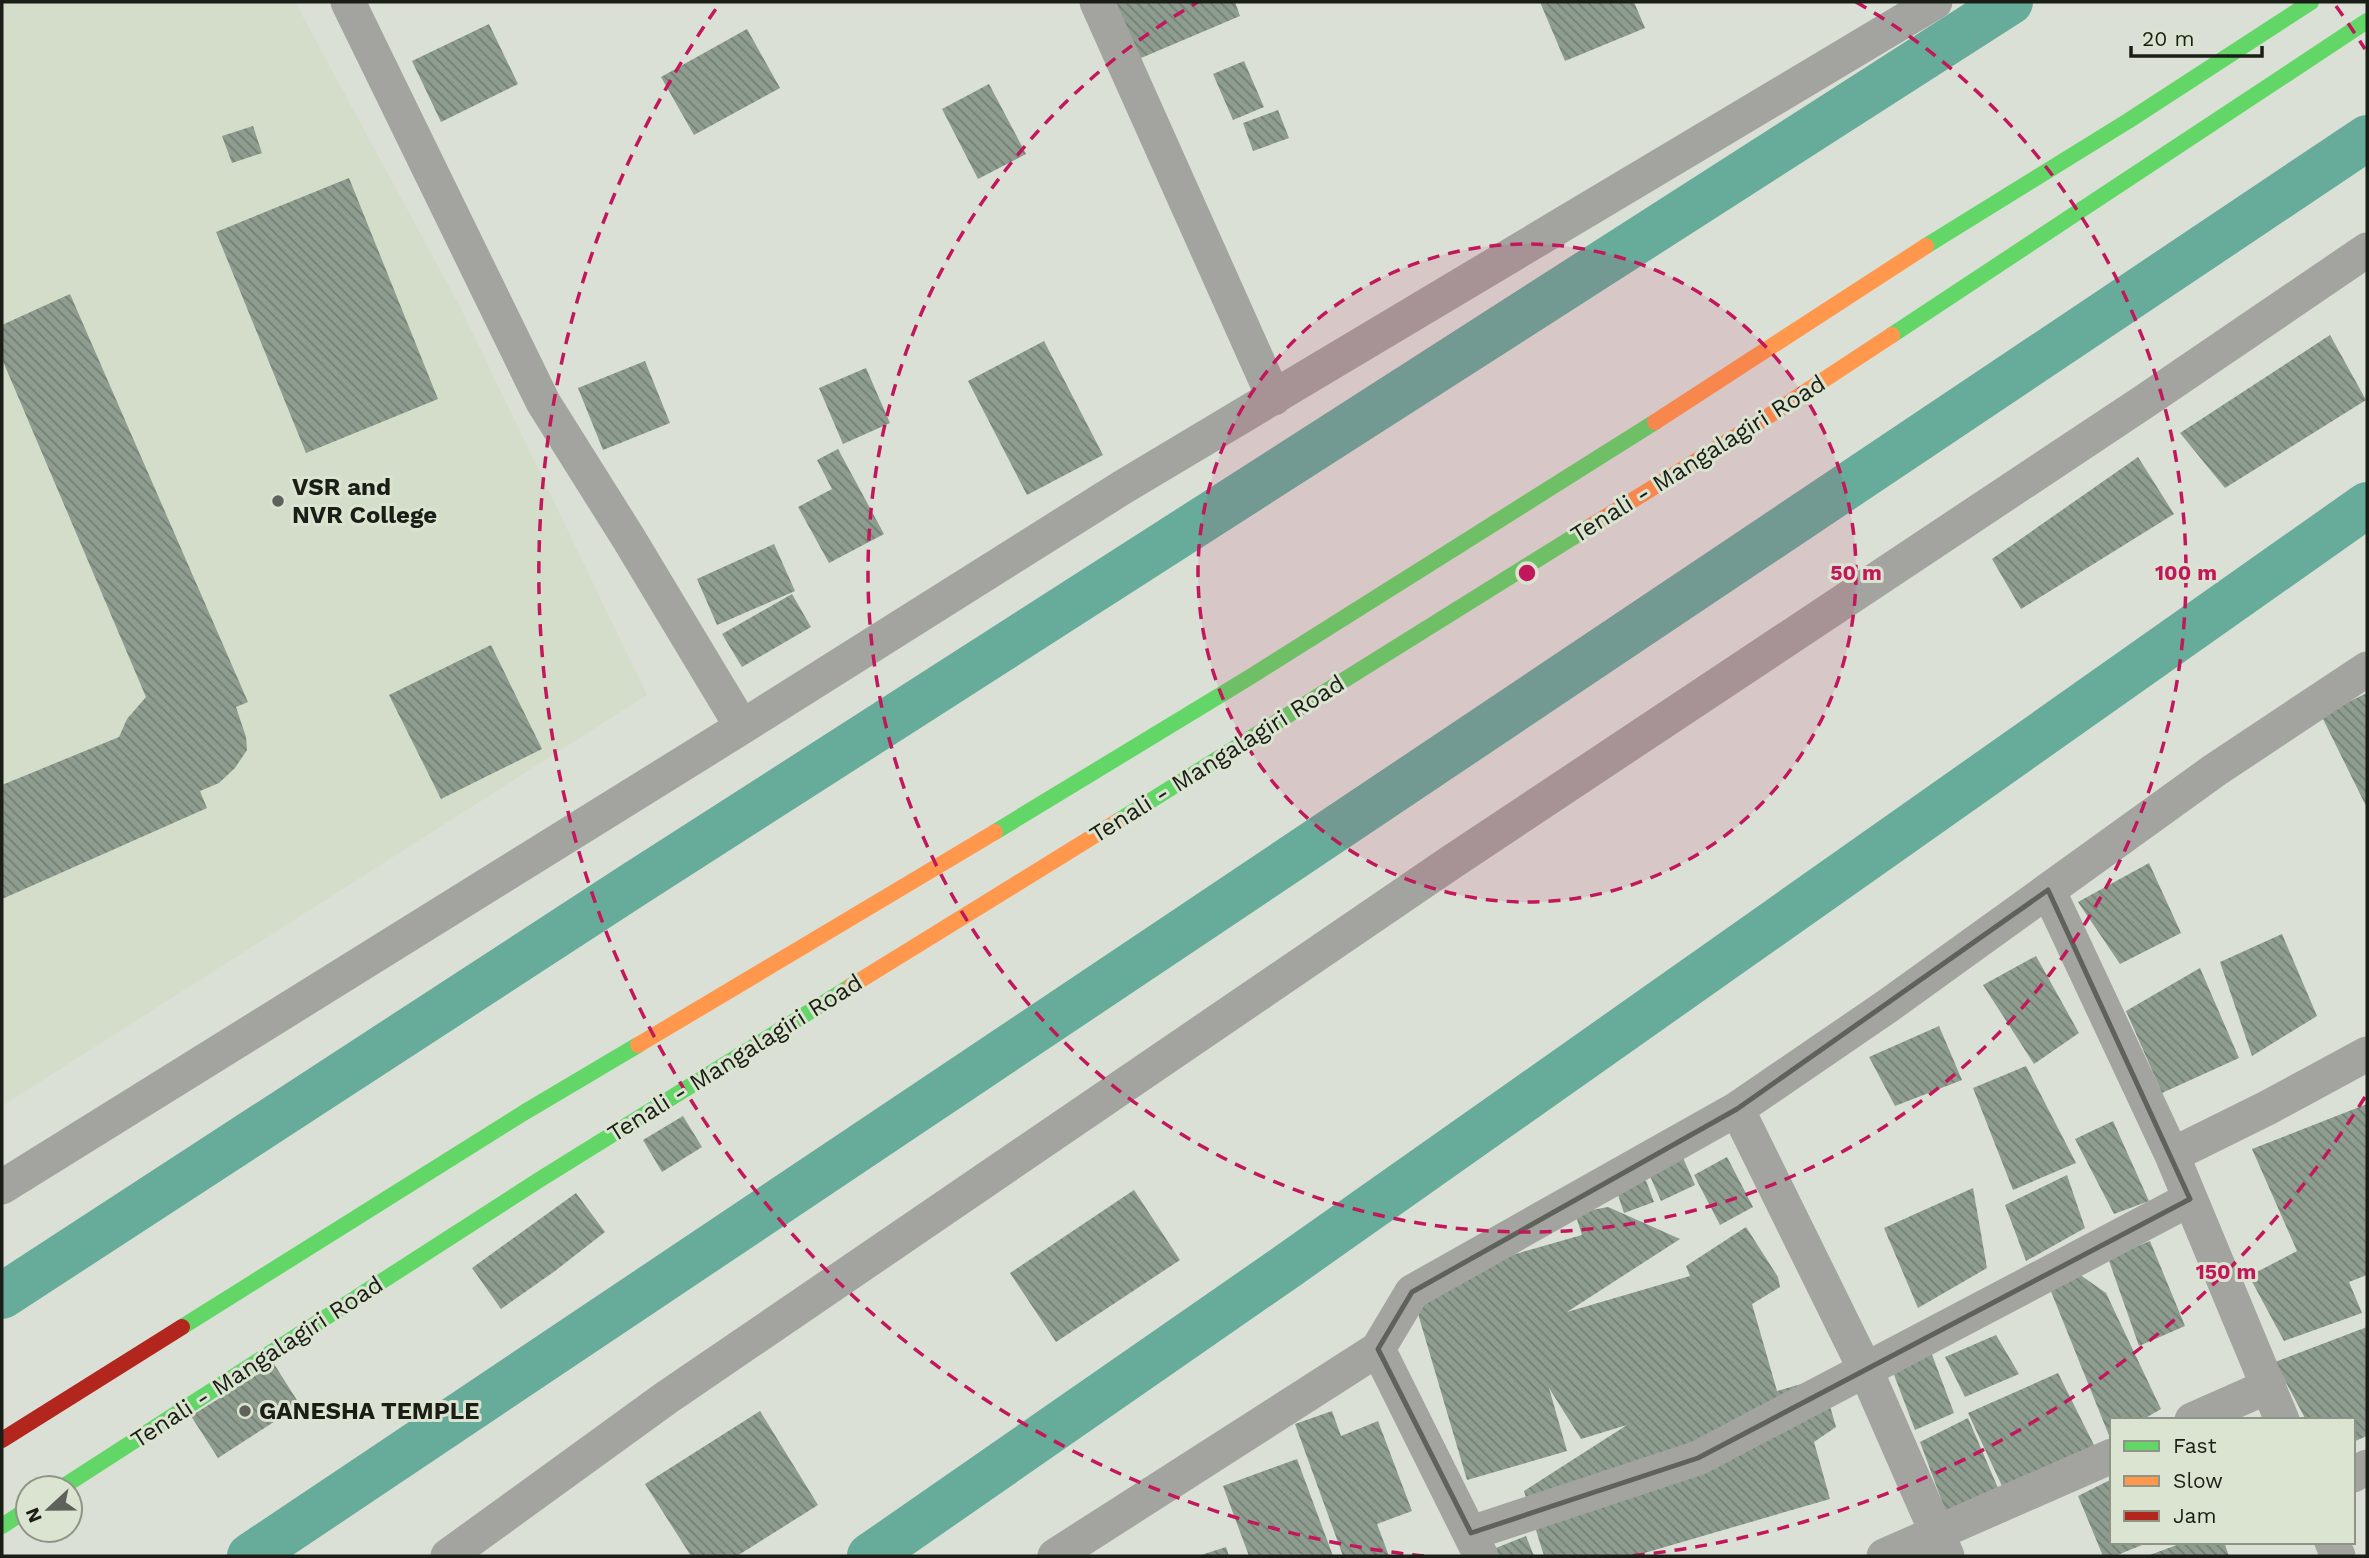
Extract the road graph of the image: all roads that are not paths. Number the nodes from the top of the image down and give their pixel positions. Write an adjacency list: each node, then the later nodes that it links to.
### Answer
1 (348, 2): 9 (street)
2 (1097, 2): 7 (street)
3 (1935, 2): 7 (street)
4 (2311, 2): 21 (main road)
5 (2367, 21): 23 (main road, Tenali - Mangalagiri Road)
6 (2367, 250): 26 (street)
7 (1274, 398): 9 (street)
8 (2367, 669): 10 (street)
9 (742, 727): 14 (street)
10 (2048, 890): 12 (street); 13 (street)
11 (2367, 1054): 13 (street)
12 (1737, 1109): 16 (street); 17 (street)
13 (2172, 1155): 15 (street)
14 (2, 1187)
15 (2190, 1199): 17 (street); 18 (street)
16 (1378, 1349): 24 (street); 27 (street)
17 (1866, 1371): 24 (street); 25 (street)
18 (2269, 1386): 19 (street); 20 (street)
19 (2197, 1418)
20 (2281, 1418)
21 (2, 1440)
22 (2110, 1457): 25 (street)
23 (83, 1474)
24 (1476, 1545)
25 (1943, 1545): 28 (street)
26 (448, 1556)
27 (1055, 1556)
28 (1884, 1556)

